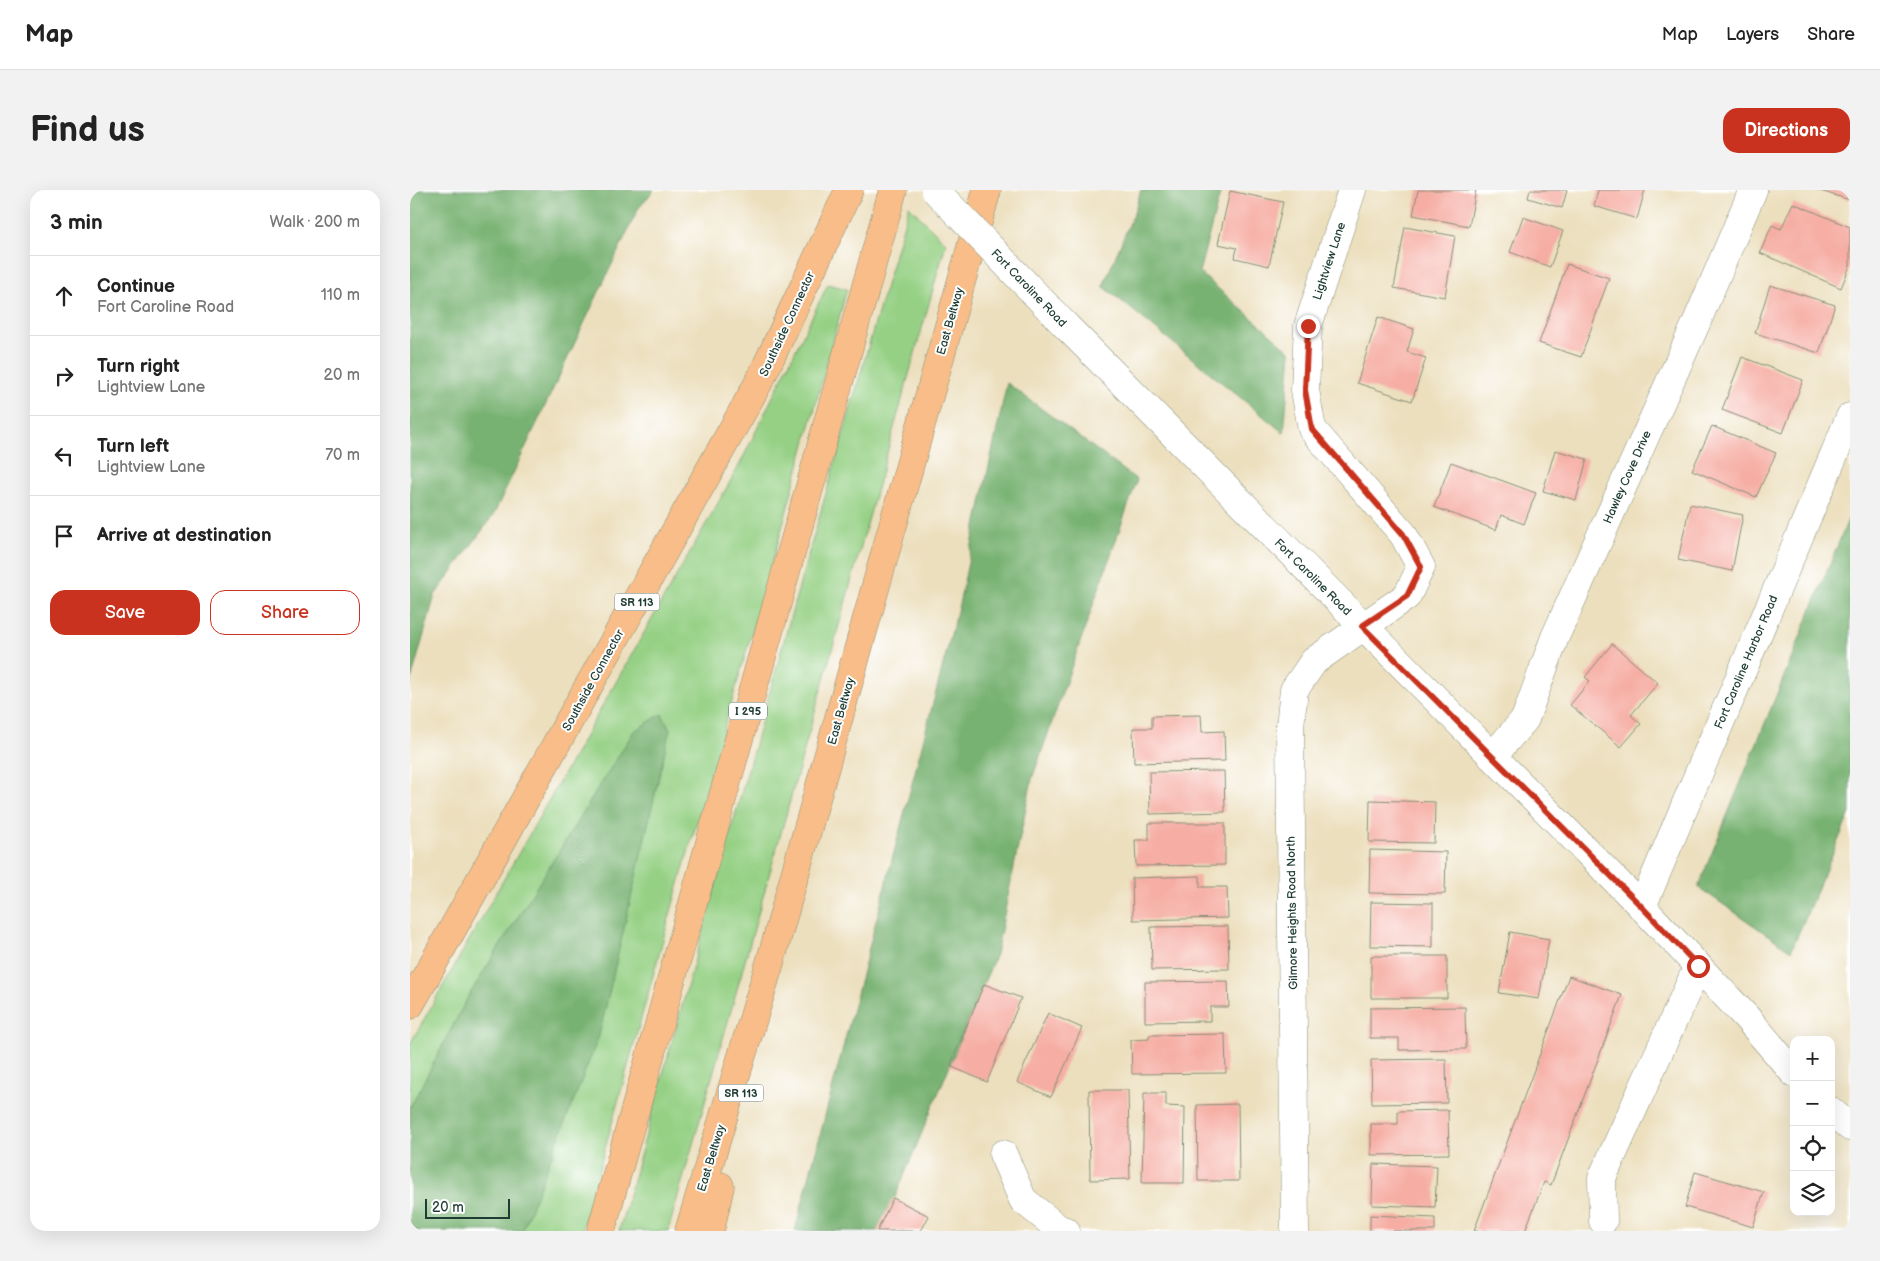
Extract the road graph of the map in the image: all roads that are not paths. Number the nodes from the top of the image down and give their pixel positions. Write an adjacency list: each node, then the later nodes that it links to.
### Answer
1 (849, 190): 13 (highway, Southside Connector / SR 113)
2 (893, 190): 19 (highway, I 295)
3 (935, 190): 8 (street, Fort Caroline Road, bridge)
4 (987, 190): 11 (highway, East Beltway)
5 (1352, 190): 8 (street, Lightview Lane)
6 (1752, 190): 9 (street, Hawley Cove Drive)
7 (1850, 417): 10 (street, Fort Caroline Harbor Road)
8 (1362, 626): 9 (street, Fort Caroline Road); 23 (street, Gilmore Heights Road North)
9 (1492, 757): 10 (street, Fort Caroline Road)
10 (1642, 907): 12 (street, Fort Caroline Road)
11 (772, 956): 20 (highway, East Beltway); 21 (highway, SR 113)
12 (1698, 966): 14 (street, Fort Caroline Road); 18 (street)
13 (410, 1005)
14 (1790, 1068)
15 (1835, 1114): 16 (street)
16 (1850, 1127)
17 (1003, 1154): 22 (street)
18 (1603, 1220)
19 (601, 1231)
20 (690, 1231)
21 (710, 1231)
22 (1066, 1231)
23 (1296, 1231)

